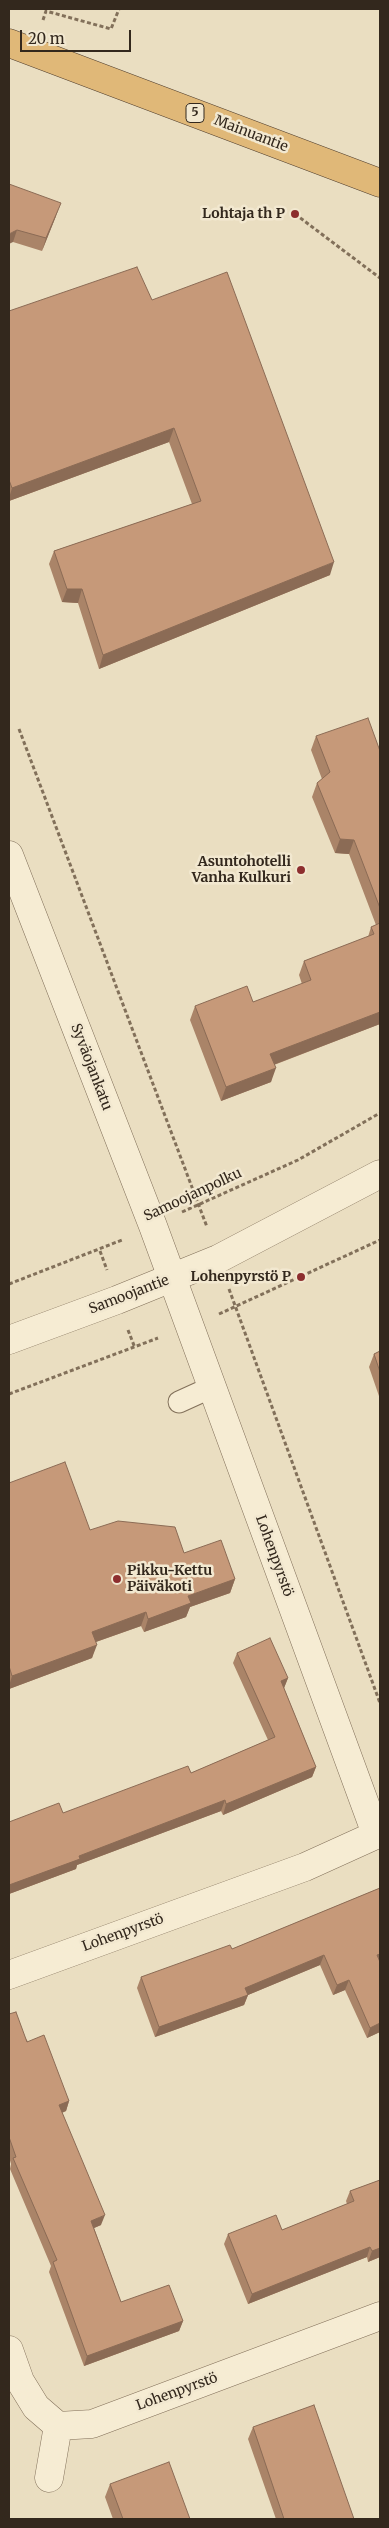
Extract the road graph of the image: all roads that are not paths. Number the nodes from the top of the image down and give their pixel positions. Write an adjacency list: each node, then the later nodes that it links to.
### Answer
1 (21, 48): 2 (highway, Mainuantie / 5)
2 (380, 183)
3 (9, 855): 5 (street, Syväojankatu)
4 (380, 1174): 5 (street, Samoojantie)
5 (171, 1278): 6 (street, Samoojantie); 7 (street, Lohenpyrstö)
6 (9, 1340)
7 (212, 1387): 8 (lane); 9 (street, Lohenpyrstö)
8 (179, 1402)
9 (378, 1834): 10 (street, Lohenpyrstö)
10 (9, 1975)
11 (380, 2316): 13 (street, Lohenpyrstö)
12 (9, 2350): 13 (street)
13 (58, 2426): 14 (street)
14 (48, 2478)

